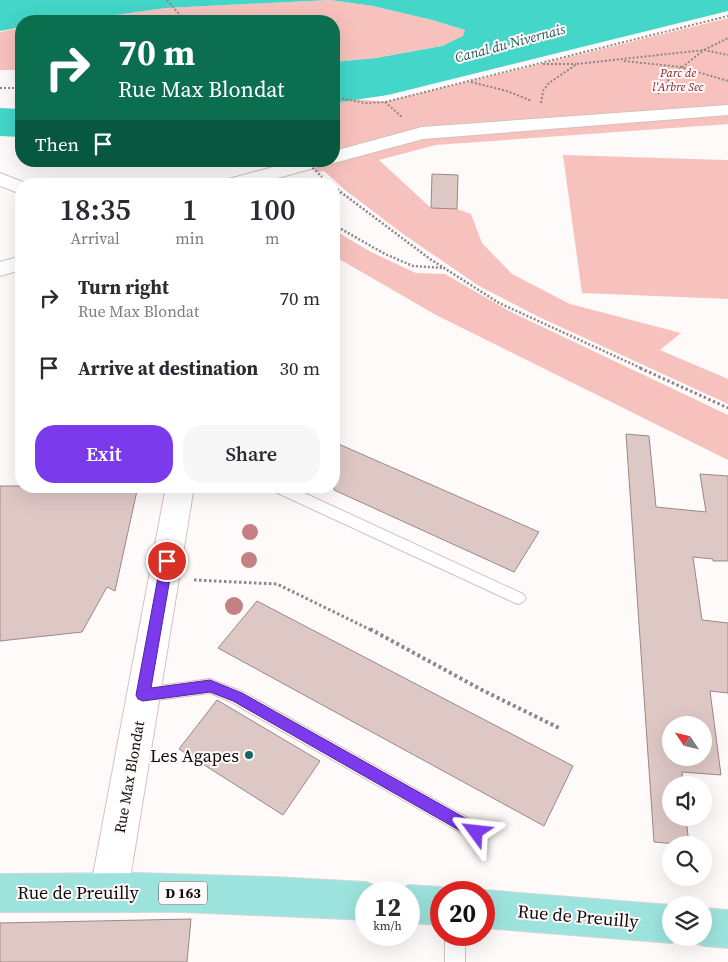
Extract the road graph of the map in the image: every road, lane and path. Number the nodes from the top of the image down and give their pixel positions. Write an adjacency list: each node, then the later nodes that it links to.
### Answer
1 (167, 0): 2 (path)
2 (179, 15)
3 (728, 16): 8 (path)
4 (728, 38): 5 (path)
5 (704, 50): 6 (path); 7 (path); 10 (path)
6 (728, 55)
7 (617, 60): 9 (path); 10 (path)
8 (538, 64): 9 (path); 11 (path)
9 (577, 64): 16 (path)
10 (681, 67): 12 (path); 18 (path)
11 (469, 81): 15 (path); 16 (path)
12 (728, 82)
13 (0, 88): 14 (path)
14 (15, 88)
15 (340, 99)
16 (540, 106): 19 (path)
17 (728, 110): 18 (street)
18 (658, 115): 19 (street)
19 (548, 122): 20 (street)
20 (340, 155)
21 (320, 169): 22 (street)
22 (254, 178)
23 (0, 179): 24 (street)
24 (15, 185)
25 (341, 193): 28 (path)
26 (340, 228): 28 (path)
27 (15, 265): 29 (street)
28 (445, 268): 30 (path)
29 (0, 269)
30 (728, 408)
31 (179, 493): 33 (street, Rue Max Blondat)
32 (291, 493): 34 (lane)
33 (163, 579): 35 (street, Rue Max Blondat); 36 (path)
34 (518, 598)
35 (143, 695): 37 (lane); 38 (street, Rue Max Blondat)
36 (559, 728)
37 (476, 832)
38 (109, 891): 39 (main road, Rue de Preuilly / D 163); 40 (main road, Rue de Preuilly / D 163)
39 (0, 893)
40 (355, 900)
41 (495, 910): 42 (main road, Rue de Preuilly)
42 (662, 923)
43 (712, 928): 44 (main road)
44 (728, 929)
45 (455, 946): 46 (lane)
46 (455, 962)

